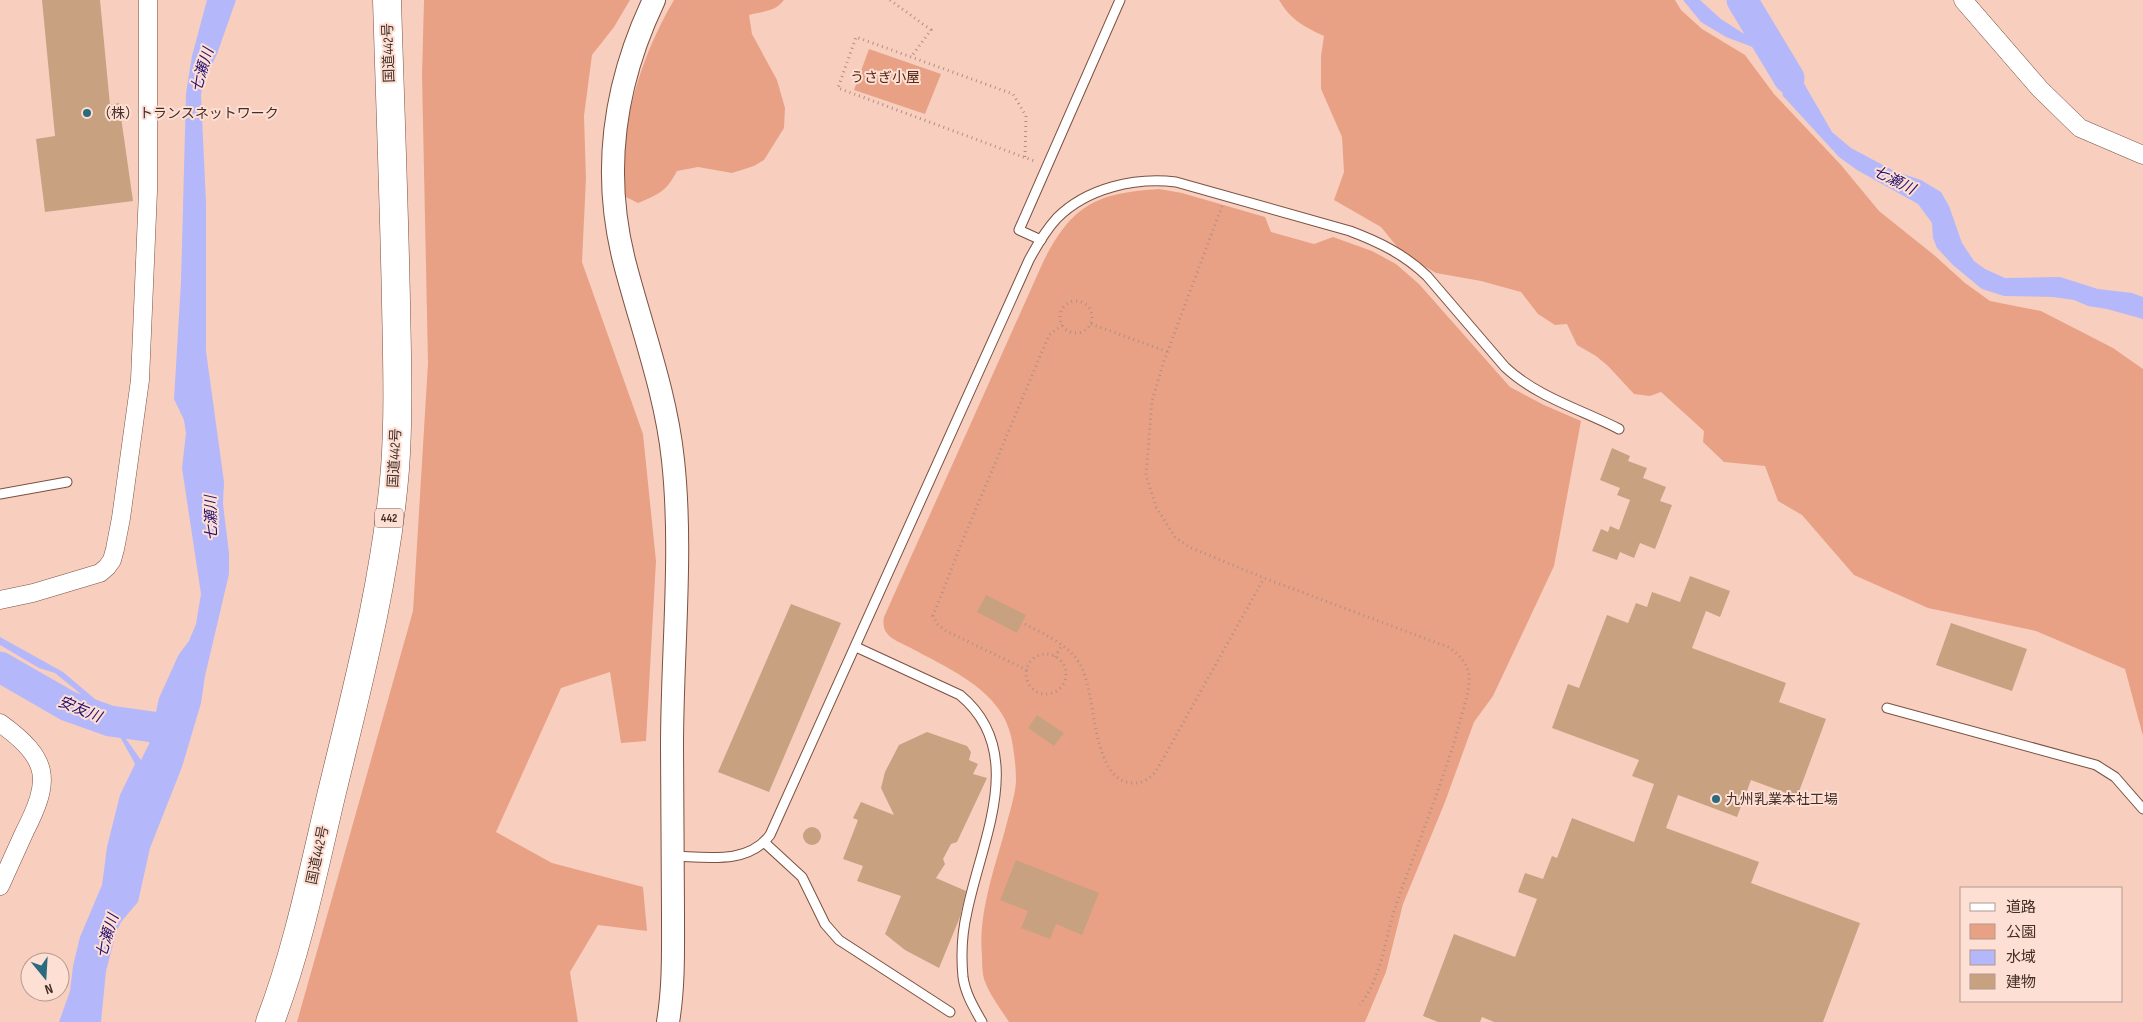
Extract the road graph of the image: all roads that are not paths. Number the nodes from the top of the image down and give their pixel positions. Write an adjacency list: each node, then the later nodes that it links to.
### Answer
1 (148, 0): 11 (street)
2 (386, 0): 20 (highway, 国道442号 / 442)
3 (654, 0): 17 (street)
4 (1120, 0): 7 (lane)
5 (1963, 0): 6 (street)
6 (2143, 155)
7 (1041, 240): 8 (lane); 12 (lane)
8 (1619, 429)
9 (67, 482): 10 (lane)
10 (0, 494)
11 (0, 600)
12 (856, 647): 16 (lane); 22 (lane)
13 (1887, 708): 15 (lane)
14 (0, 723): 18 (street)
15 (2143, 809)
16 (764, 842): 17 (lane); 19 (lane)
17 (673, 856): 21 (street)
18 (0, 886)
19 (950, 1012)
20 (270, 1022)
21 (668, 1022)
22 (982, 1022)

